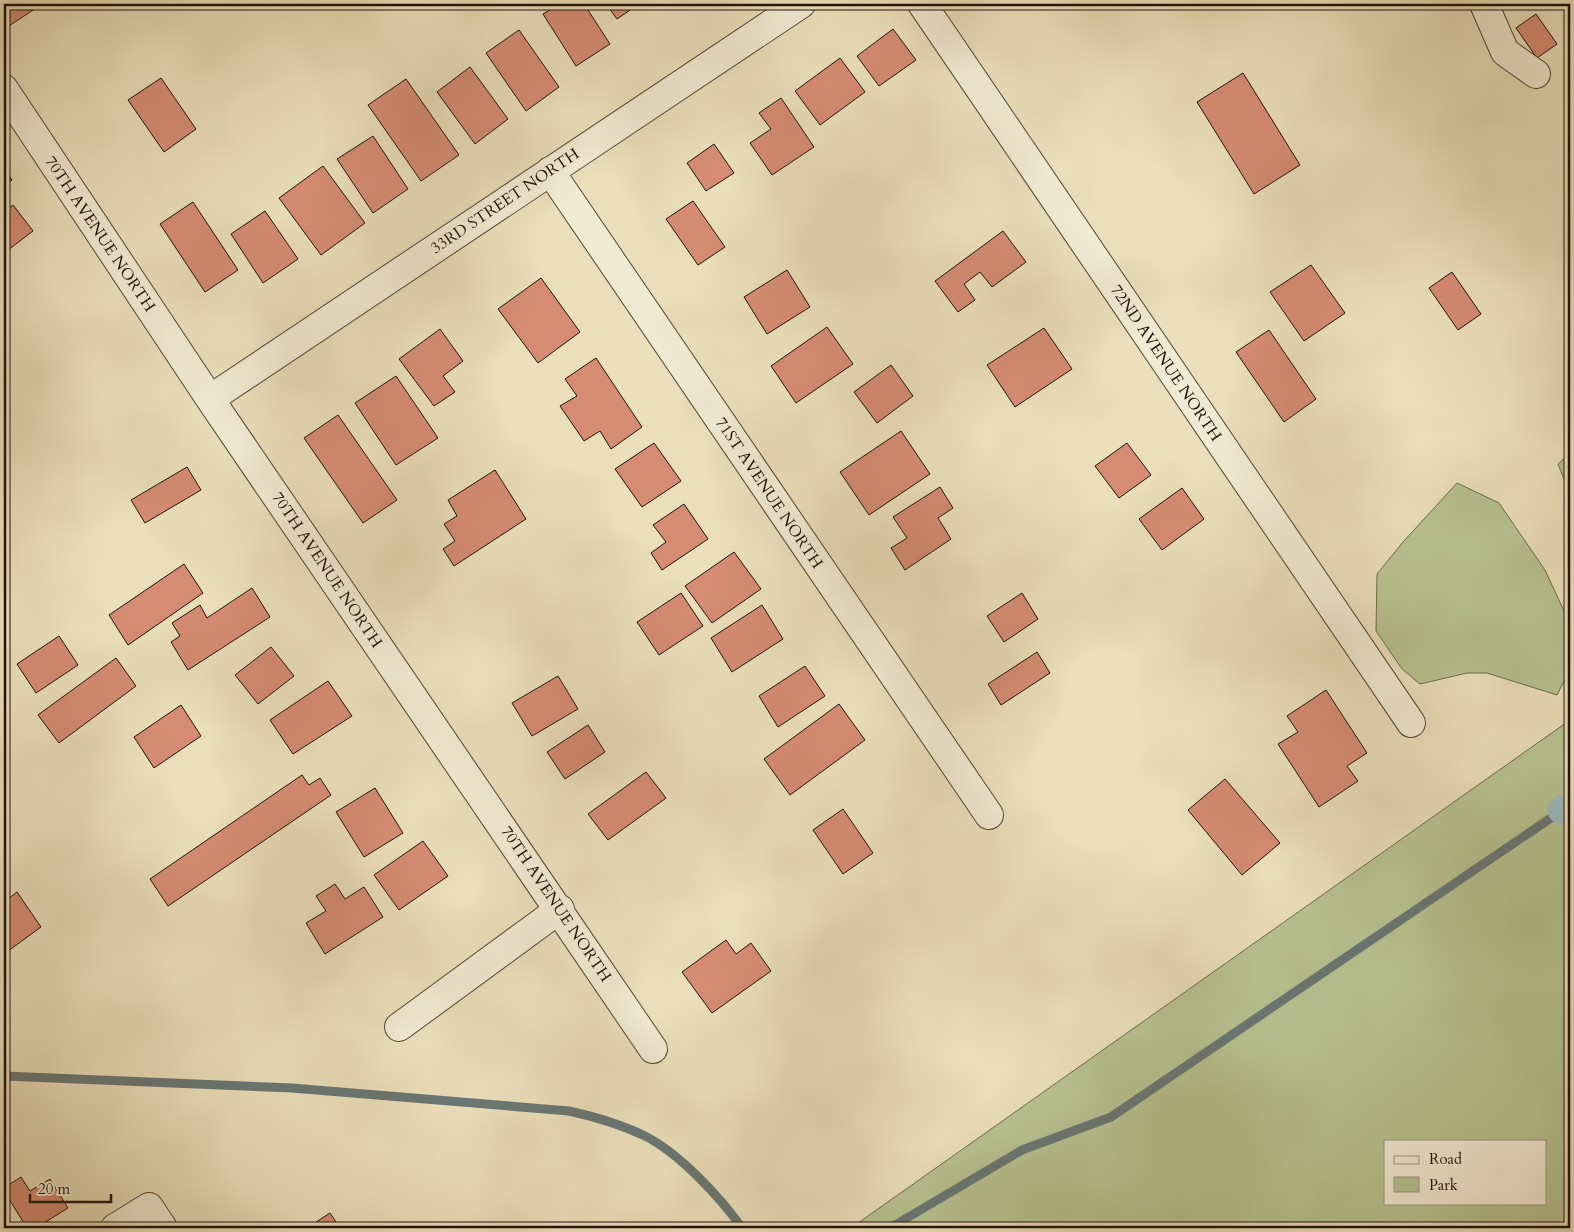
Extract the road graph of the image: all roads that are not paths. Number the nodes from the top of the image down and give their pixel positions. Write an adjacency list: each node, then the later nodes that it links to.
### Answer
1 (801, 4): 6 (street, 33RD STREET NORTH)
2 (922, 4): 8 (street, 72ND AVENUE NORTH)
3 (1484, 4): 4 (street)
4 (1536, 74)
5 (4, 89): 7 (street, 70TH AVENUE NORTH)
6 (550, 171): 7 (street, 33RD STREET NORTH); 9 (street, 71ST AVENUE NORTH)
7 (210, 399): 10 (street, 70TH AVENUE NORTH)
8 (1411, 723)
9 (989, 815)
10 (560, 909): 11 (street); 12 (street, 70TH AVENUE NORTH)
11 (399, 1028)
12 (653, 1048)
13 (156, 1218): 14 (street)
14 (115, 1228)

